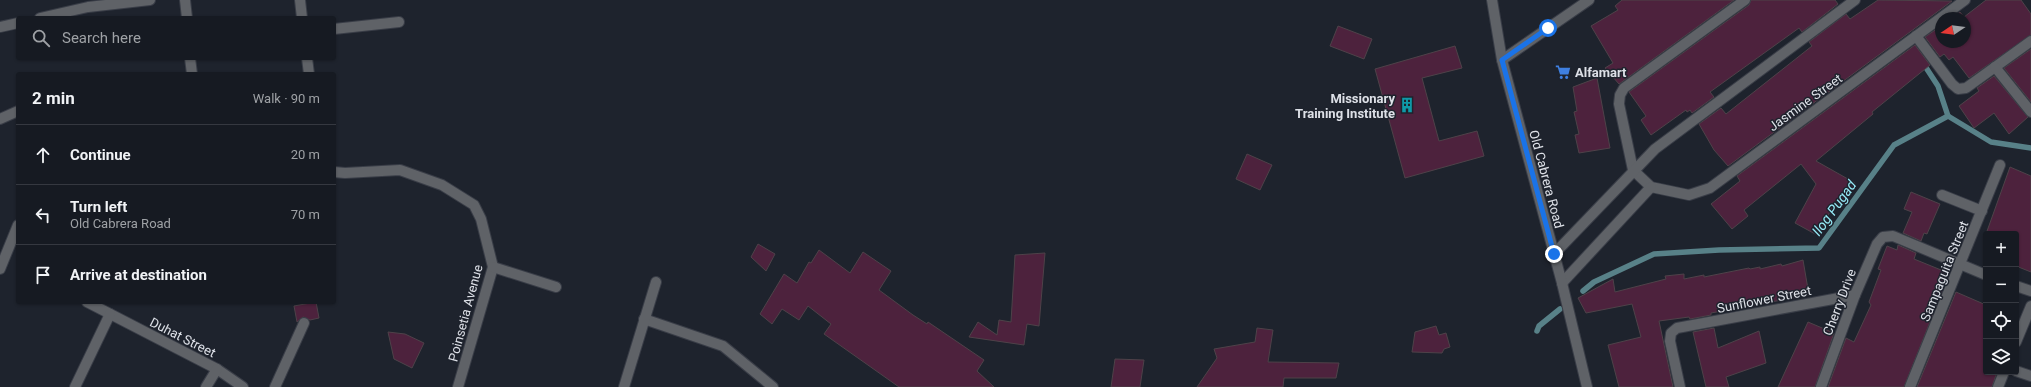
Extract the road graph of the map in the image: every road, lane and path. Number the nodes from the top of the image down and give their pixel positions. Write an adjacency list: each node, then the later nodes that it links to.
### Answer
1 (150, 0): 9 (street)
2 (185, 0): 10 (street)
3 (300, 0): 11 (street)
4 (1492, 0): 20 (street, Old Cabrera Road)
5 (1589, 0): 20 (street)
6 (1745, 0): 28 (street)
7 (1855, 0): 28 (street)
8 (1965, 0): 16 (street, Jasmine Street)
9 (49, 16)
10 (186, 16)
11 (302, 16)
12 (399, 22): 15 (street)
13 (16, 23): 14 (street)
14 (0, 27)
15 (336, 29)
16 (1916, 36): 21 (street); 30 (street, Jasmine Street)
17 (2031, 41): 21 (street)
18 (190, 60): 22 (street)
19 (307, 60): 23 (street)
20 (1502, 60): 34 (street, Old Cabrera Road)
21 (1995, 67): 25 (street)
22 (192, 72)
23 (309, 72)
24 (16, 112): 26 (street)
25 (2031, 112)
26 (0, 119)
27 (2000, 165): 32 (street, Sampaguita Street)
28 (1633, 170): 30 (street); 34 (street)
29 (336, 172): 36 (street, Poinsetia Avenue)
30 (1651, 187): 40 (street)
31 (1942, 195): 32 (street)
32 (1982, 211): 35 (street, Sampaguita Street)
33 (16, 230): 37 (street)
34 (1554, 254): 40 (street, Old Cabrera Road)
35 (1960, 265): 38 (street); 44 (street, Cherry Drive); 65 (street, Sampaguita Street)
36 (493, 267): 41 (street); 59 (street, Poinsetia Avenue)
37 (0, 268)
38 (1983, 273)
39 (656, 282): 48 (street)
40 (1562, 283): 62 (street, Old Cabrera Road)
41 (556, 286)
42 (2019, 287): 43 (street)
43 (2031, 291)
44 (1855, 294): 63 (street, Sunflower Street); 64 (street, Cherry Drive)
45 (91, 304): 47 (street, Duhat Street)
46 (2031, 306): 50 (street)
47 (110, 314): 51 (street, Duhat Street); 55 (street)
48 (644, 319): 60 (street); 61 (street)
49 (304, 323): 58 (street)
50 (2017, 339)
51 (217, 369): 56 (street); 57 (street, Duhat Street)
52 (2019, 372): 54 (street)
53 (2003, 375): 66 (street)
54 (2031, 376)
55 (75, 387)
56 (206, 387)
57 (242, 387)
58 (275, 387)
59 (458, 387)
60 (624, 387)
61 (773, 387)
62 (1587, 387)
63 (1680, 387)
64 (1821, 387)
65 (1910, 387)
66 (1998, 387)

